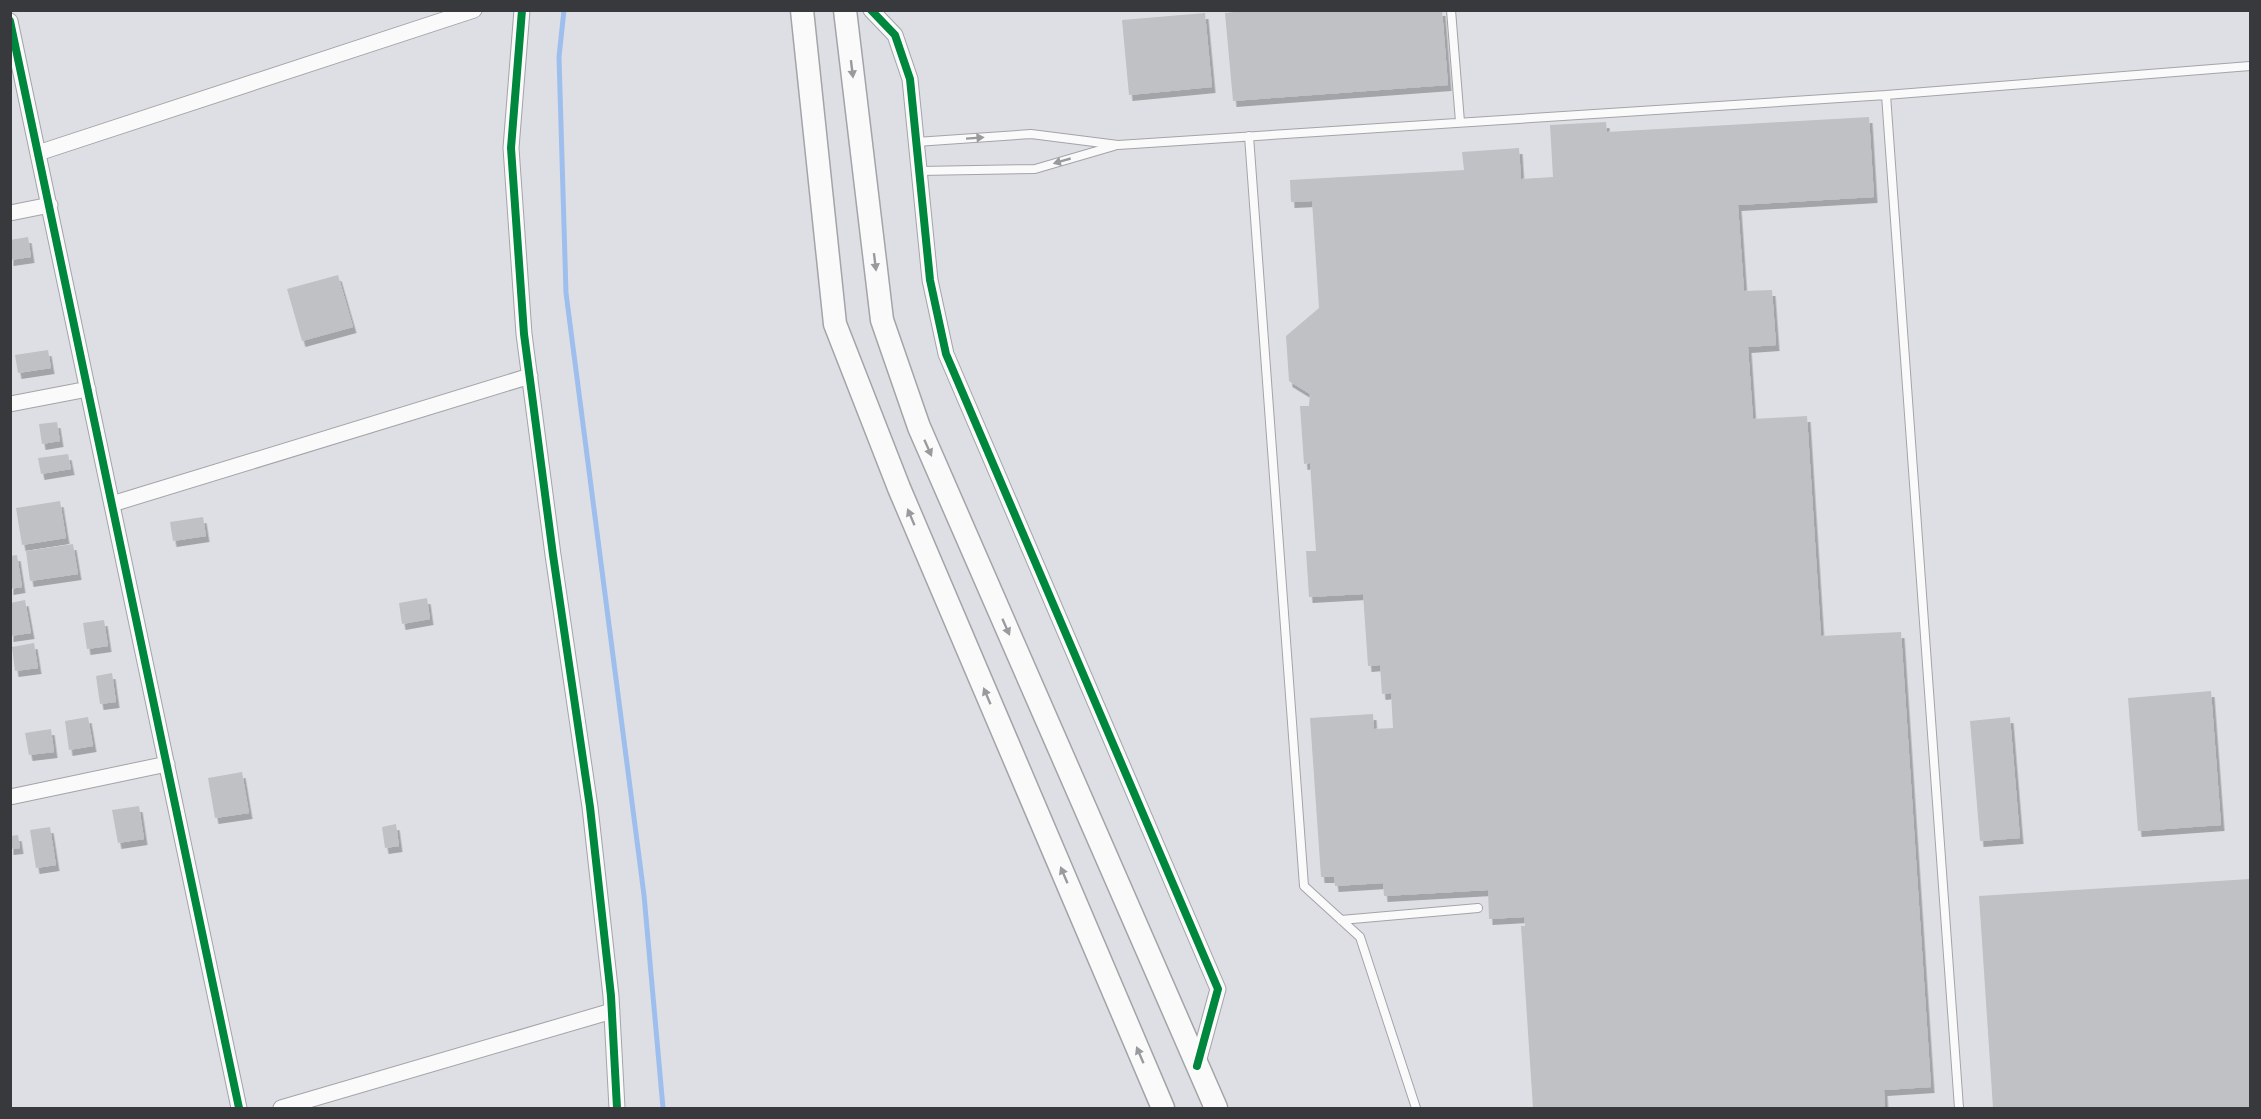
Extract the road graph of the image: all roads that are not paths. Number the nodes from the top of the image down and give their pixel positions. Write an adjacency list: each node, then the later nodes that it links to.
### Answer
1 (474, 10): 14 (street)
2 (522, 10): 18 (street)
3 (802, 10): 31 (main road, one-way to 3)
4 (845, 10): 27 (main road, one-way to 27)
5 (871, 10): 12 (street)
6 (1451, 10): 10 (lane)
7 (10, 21): 14 (street)
8 (2250, 66): 9 (lane)
9 (1886, 95): 10 (lane); 34 (lane)
10 (1460, 122): 11 (lane)
11 (1249, 136): 13 (lane); 25 (lane)
12 (916, 141): 13 (lane, one-way to 13); 15 (street)
13 (1118, 145): 15 (lane, one-way to 15)
14 (38, 153): 16 (street)
15 (919, 171): 27 (street)
16 (50, 205): 17 (street); 19 (street)
17 (10, 213)
18 (530, 376): 21 (street); 26 (street)
19 (88, 389): 20 (street); 21 (street)
20 (10, 404)
21 (112, 504): 22 (street)
22 (167, 764): 23 (street); 28 (street)
23 (10, 797)
24 (1478, 908): 25 (lane)
25 (1341, 920): 33 (lane)
26 (612, 1011): 29 (street); 30 (street)
27 (1197, 1066): 32 (main road)
28 (239, 1108)
29 (281, 1108)
30 (617, 1108)
31 (1163, 1108)
32 (1216, 1108)
33 (1416, 1108)
34 (1959, 1108)

